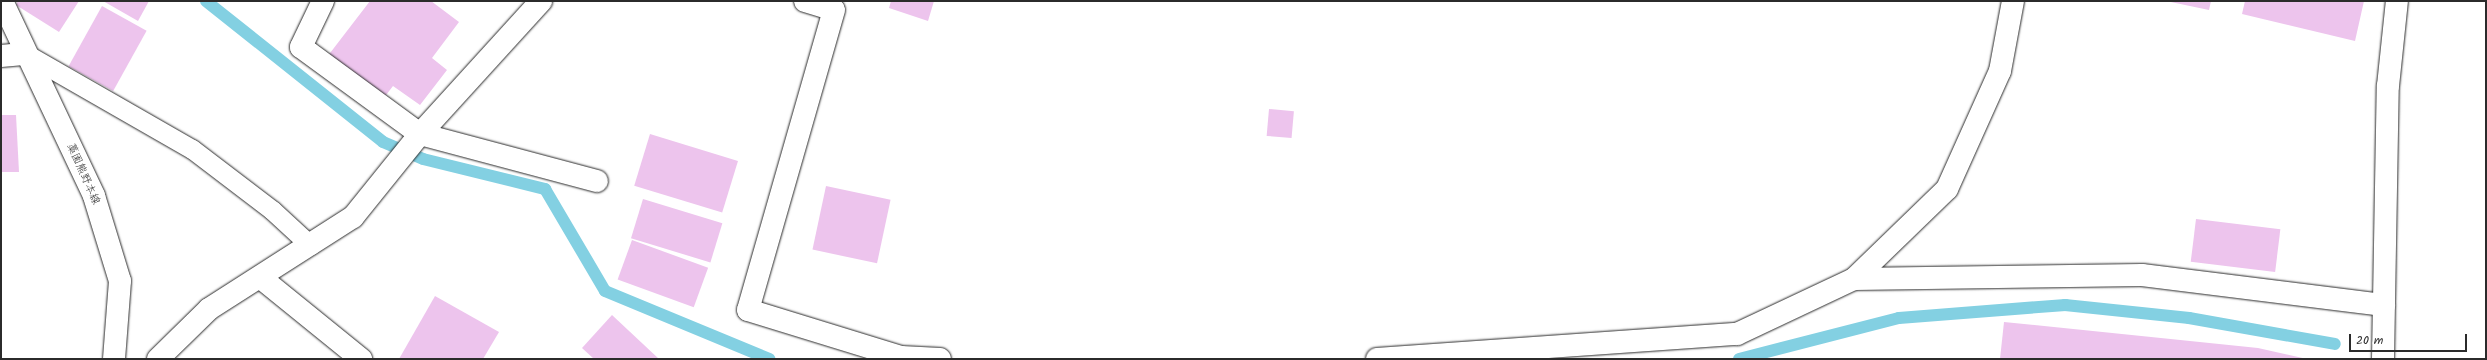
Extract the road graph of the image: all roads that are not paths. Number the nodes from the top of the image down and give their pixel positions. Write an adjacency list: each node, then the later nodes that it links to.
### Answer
1 (2, 1): 7 (street, 藁園熊野本線)
2 (323, 1): 9 (street)
3 (541, 1): 9 (street)
4 (805, 1): 19 (street)
5 (2013, 1): 13 (street)
6 (2397, 1): 14 (street)
7 (26, 54): 8 (street); 11 (lane); 16 (street, 藁園熊野本線)
8 (1, 56)
9 (420, 134): 10 (street); 11 (street)
10 (598, 181)
11 (310, 246): 12 (street)
12 (261, 278): 17 (street); 18 (street)
13 (1854, 279): 14 (street); 15 (street)
14 (2384, 305): 21 (street)
15 (1573, 354): 20 (street)
16 (114, 359)
17 (158, 359)
18 (361, 359)
19 (940, 359)
20 (1377, 359)
21 (2383, 359)

